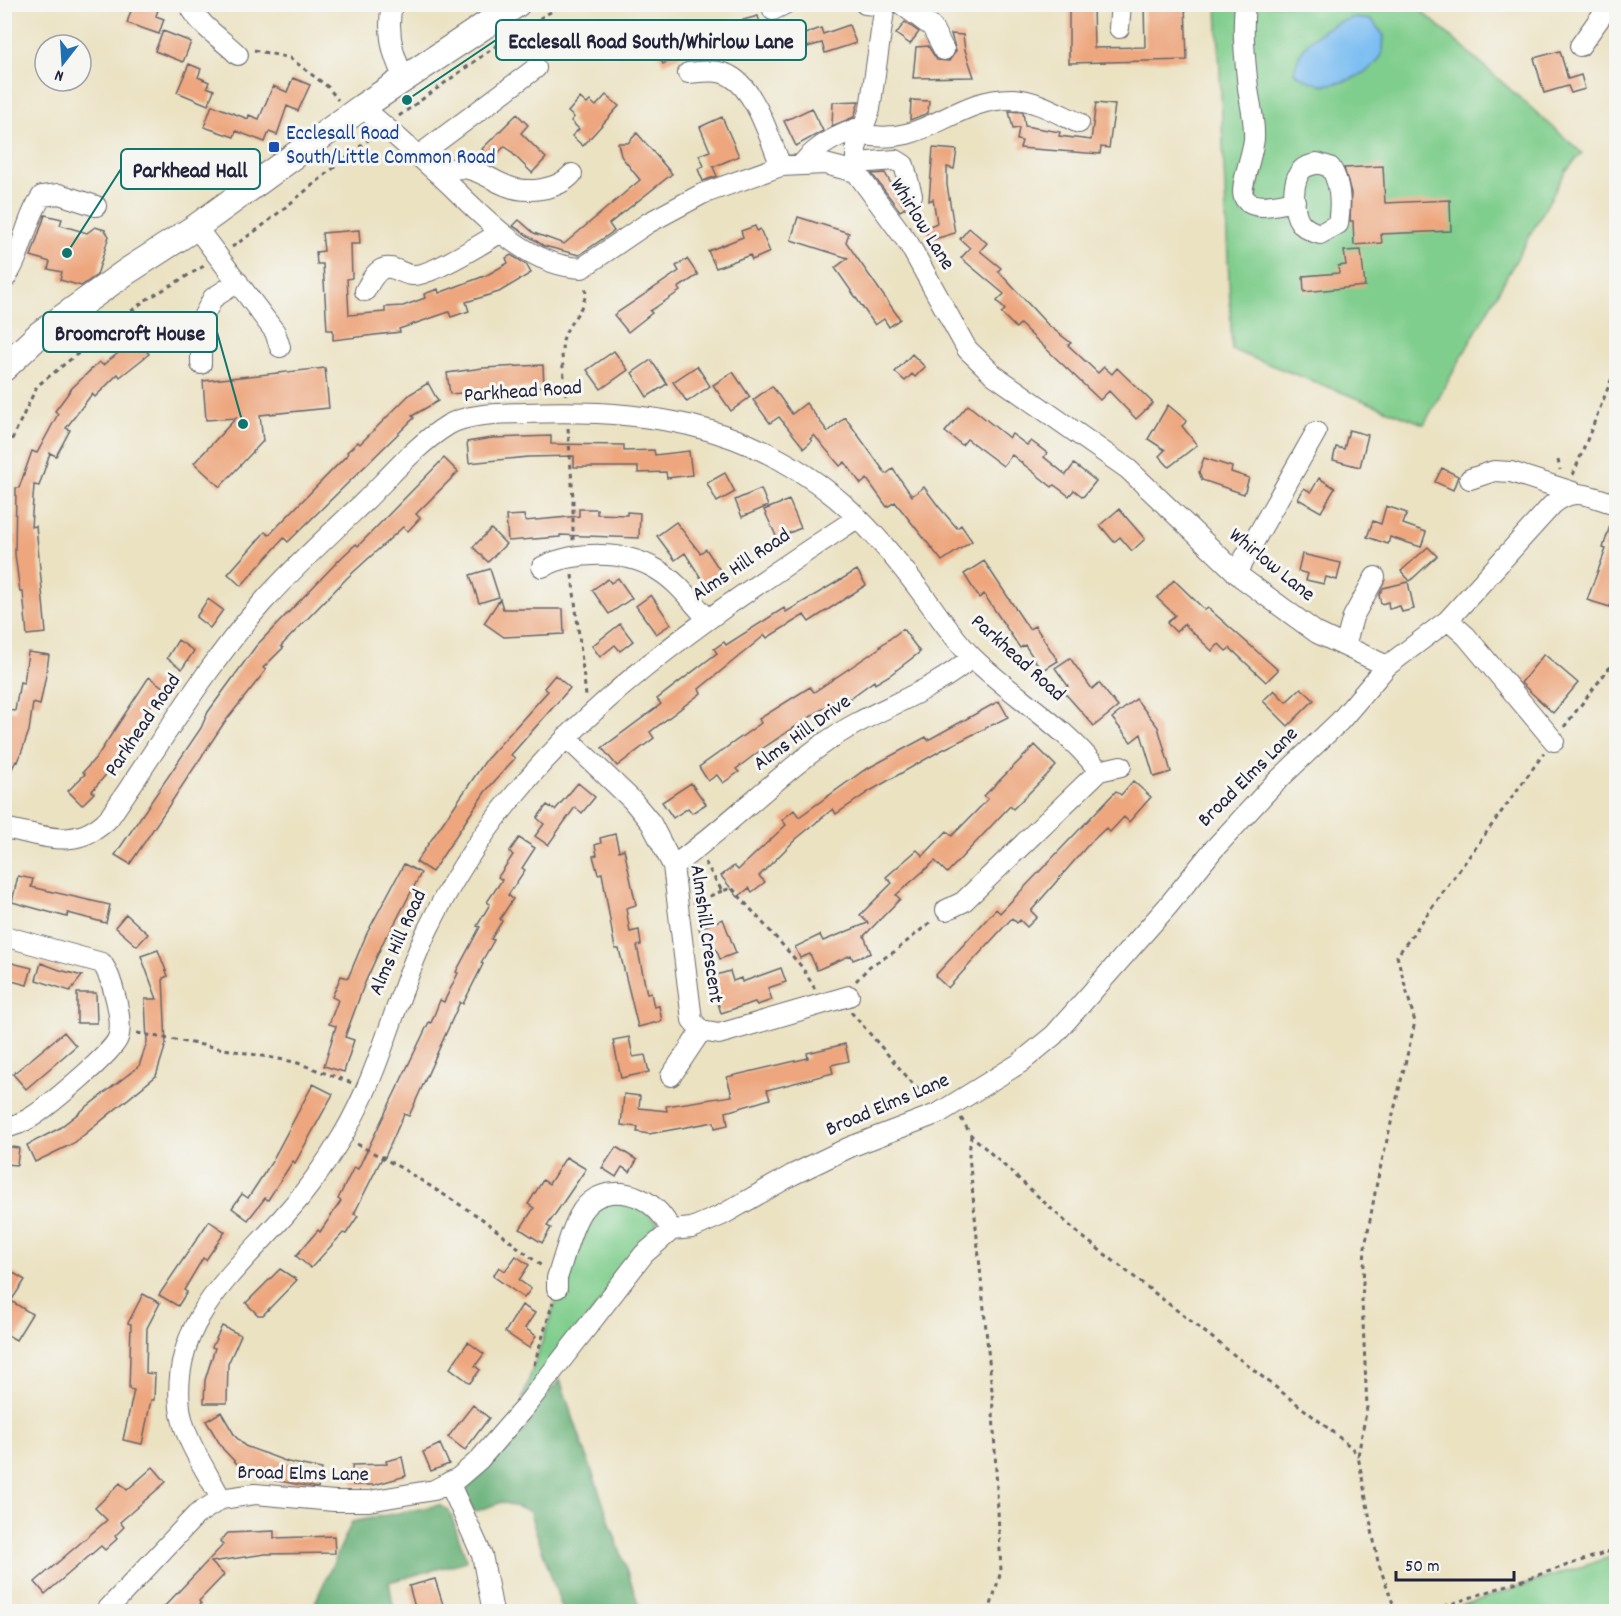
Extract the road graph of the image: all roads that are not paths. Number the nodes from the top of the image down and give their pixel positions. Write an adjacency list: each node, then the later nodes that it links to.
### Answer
1 (189, 4): 11 (street)
2 (392, 4): 15 (street)
3 (517, 4): 15 (main road)
4 (865, 4): 8 (street)
5 (1121, 4): 9 (street)
6 (1245, 4): 26 (street)
7 (1610, 4): 10 (street)
8 (890, 5): 12 (street); 18 (street)
9 (1119, 28)
10 (1580, 46)
11 (232, 49)
12 (944, 50)
13 (536, 68): 19 (street)
14 (688, 72): 21 (street)
15 (405, 79): 16 (main road)
16 (362, 107): 19 (street); 28 (main road)
17 (1079, 123): 18 (street)
18 (862, 130): 20 (street); 22 (street)
19 (418, 156): 23 (street)
20 (802, 164): 21 (street, Whirlow Lane); 22 (street, Whirlow Lane)
21 (781, 166): 29 (street, Whirlow Lane)
22 (856, 168): 25 (street); 42 (street, Whirlow Lane)
23 (436, 171): 24 (street); 29 (street)
24 (572, 174)
25 (912, 195)
26 (1295, 201)
27 (96, 206): 30 (street)
28 (196, 227): 31 (street); 35 (main road)
29 (501, 232): 32 (street)
30 (4, 280)
31 (238, 282): 33 (street); 34 (street)
32 (365, 291)
33 (280, 347)
34 (201, 364)
35 (4, 368)
36 (1316, 432): 42 (street)
37 (1470, 479): 38 (street)
38 (1573, 492): 39 (street); 45 (street, Broad Elms Lane)
39 (1617, 504)
40 (857, 518): 44 (street, Alms Hill Road); 47 (street, Parkhead Road); 53 (street, Parkhead Road)
41 (542, 567): 44 (street)
42 (1236, 573): 46 (street, Whirlow Lane)
43 (1375, 578): 46 (street)
44 (707, 618): 49 (street, Alms Hill Road)
45 (1448, 620): 48 (street, Broad Elms Lane); 50 (street)
46 (1345, 646): 48 (street, Whirlow Lane)
47 (972, 657): 52 (street, Parkhead Road); 54 (street, Alms Hill Drive)
48 (1387, 666): 61 (street, Broad Elms Lane)
49 (566, 737): 54 (street, Almshill Crescent); 64 (street, Alms Hill Road)
50 (1554, 741)
51 (1121, 766): 52 (street)
52 (1099, 771): 55 (street)
53 (4, 828)
54 (673, 866): 58 (street, Almshill Crescent)
55 (946, 910)
56 (4, 936): 60 (street)
57 (849, 996): 58 (street, Almshill Crescent)
58 (701, 1031): 59 (street, Almshill Crescent)
59 (671, 1076)
60 (4, 1128)
61 (672, 1230): 62 (street); 63 (street, Broad Elms Lane)
62 (557, 1283)
63 (449, 1482): 64 (street, Broad Elms Lane); 66 (street)
64 (221, 1499): 65 (street, Broad Elms Lane)
65 (105, 1611)
66 (493, 1611)

